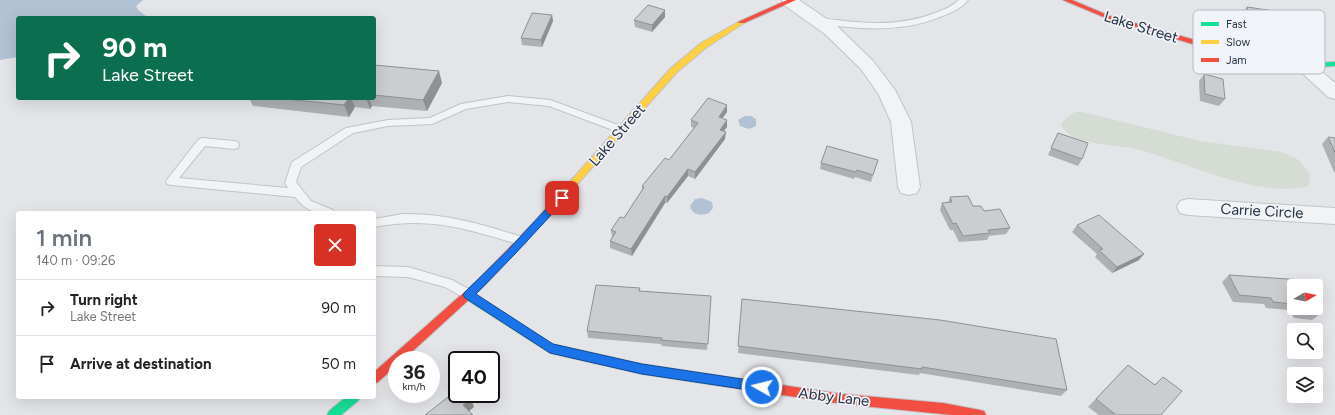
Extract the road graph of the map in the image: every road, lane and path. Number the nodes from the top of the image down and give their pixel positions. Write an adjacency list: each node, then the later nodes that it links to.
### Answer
1 (964, 0): 4 (lane)
2 (1066, 0): 5 (main road, Lake Street)
3 (792, 1): 4 (street); 10 (main road, Lake Street)
4 (819, 21): 12 (street)
5 (1193, 43)
6 (1335, 64): 7 (main road, Lake Street)
7 (1325, 65)
8 (1314, 74): 9 (street)
9 (1335, 93)
10 (622, 130): 13 (lane); 18 (main road, Lake Street)
11 (234, 145): 13 (lane)
12 (909, 187)
13 (298, 193): 15 (lane)
14 (1188, 207): 16 (street, Carrie Circle)
15 (324, 211)
16 (1335, 216)
17 (376, 223): 18 (lane)
18 (521, 242): 20 (main road, Lake Street)
19 (376, 271): 20 (lane)
20 (468, 295): 21 (main road, Lake Street); 23 (main road, Abby Lane)
21 (376, 378)
22 (350, 399): 24 (main road)
23 (968, 414): 25 (main road, Abby Lane)
24 (333, 415)
25 (980, 415)

